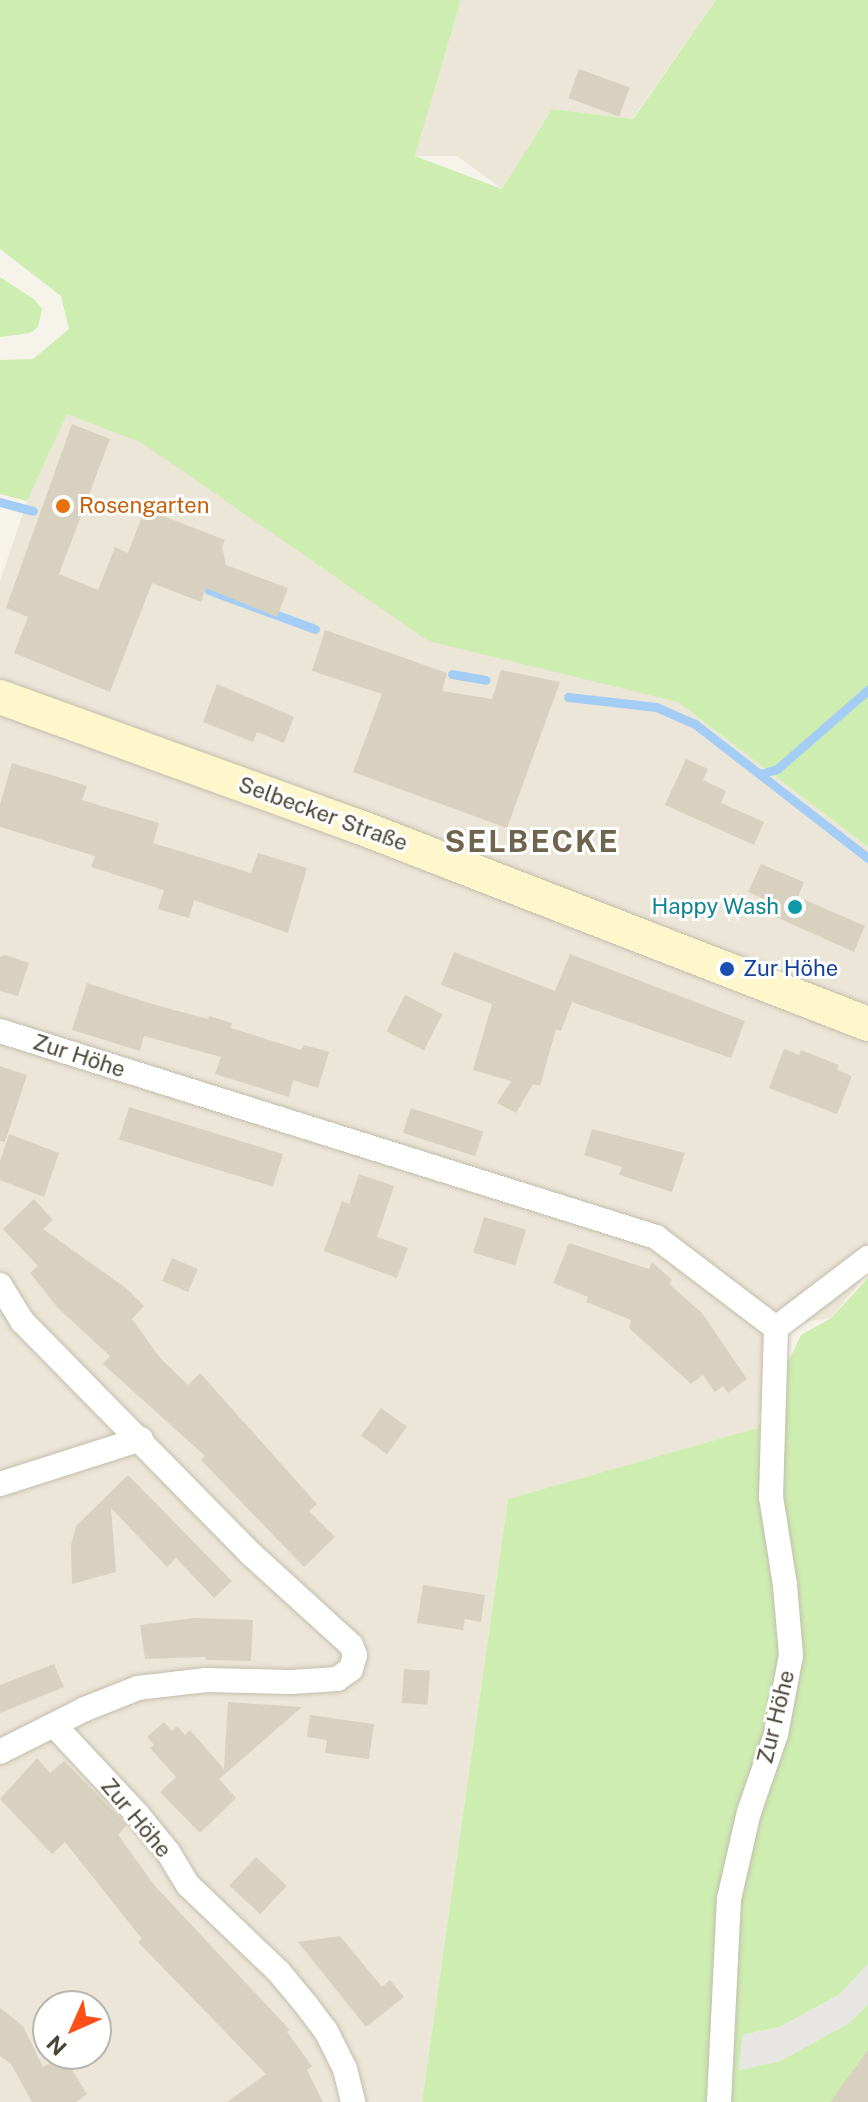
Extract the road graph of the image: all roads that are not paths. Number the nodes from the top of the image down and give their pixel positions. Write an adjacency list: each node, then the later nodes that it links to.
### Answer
1 (0, 697): 2 (main road, Selbecker Straße)
2 (868, 1024)
3 (0, 1031): 6 (street, Zur Höhe)
4 (868, 1258): 6 (street)
5 (0, 1285): 7 (street)
6 (776, 1328): 12 (street, Zur Höhe)
7 (141, 1439): 8 (street); 9 (street)
8 (0, 1484)
9 (55, 1726): 10 (street); 11 (street, Zur Höhe)
10 (0, 1752)
11 (353, 2102)
12 (719, 2102)

